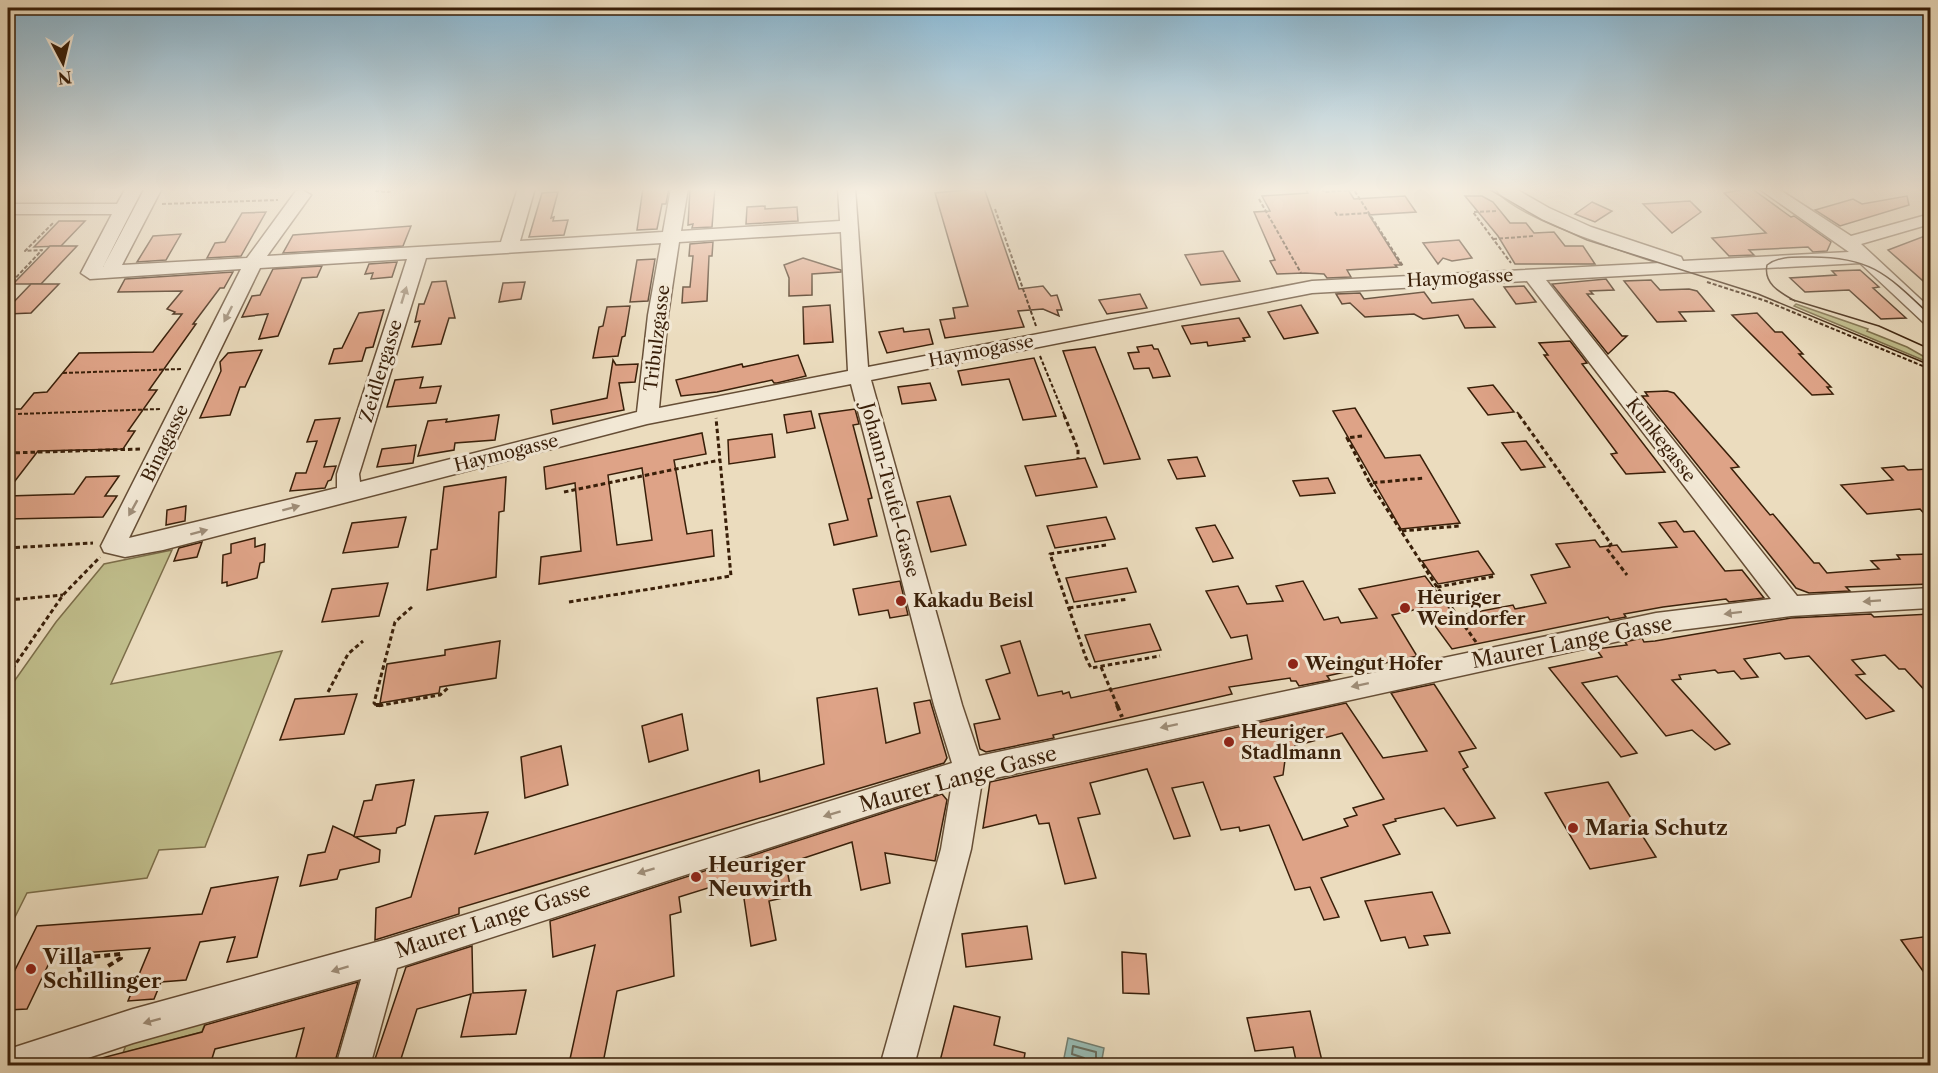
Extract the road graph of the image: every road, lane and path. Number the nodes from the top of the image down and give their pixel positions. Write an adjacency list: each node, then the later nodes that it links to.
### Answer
1 (38, 238): 26 (path)
2 (107, 238): 22 (street)
3 (126, 238): 22 (street)
4 (270, 238): 21 (street, Binagasse)
5 (511, 238): 18 (street)
6 (638, 238): 18 (street)
7 (672, 238): 38 (street, Tribulzgasse)
8 (849, 238): 33 (street, Johann-Teufel-Gasse)
9 (1004, 238): 29 (path)
10 (1281, 238): 27 (path)
11 (1385, 238): 25 (path)
12 (1506, 238): 16 (path)
13 (1602, 238): 23 (street)
14 (1842, 238): 17 (street)
15 (1862, 238): 17 (street)
16 (1493, 239): 24 (path)
17 (1848, 242): 20 (street)
18 (509, 246): 19 (street)
19 (419, 251): 21 (street); 46 (street, Zeidlergasse, one-way to 19)
20 (1865, 256): 23 (street, Haymogasse); 28 (street)
21 (254, 261): 22 (street); 30 (street, Binagasse, one-way to 30)
22 (110, 271)
23 (1696, 273): 24 (street, Haymogasse); 31 (path)
24 (1526, 274): 25 (street, Haymogasse); 61 (street, Kunkegasse)
25 (1413, 281): 27 (street, Haymogasse)
26 (8, 286)
27 (1309, 288): 29 (street, Haymogasse)
28 (1930, 318)
29 (1037, 340): 33 (street, Haymogasse); 42 (path)
30 (201, 368): 32 (path); 35 (street, Binagasse)
31 (1930, 369)
32 (63, 373)
33 (859, 374): 34 (street, Haymogasse); 72 (street, Johann-Teufel-Gasse)
34 (714, 403): 38 (street, Haymogasse); 43 (path)
35 (182, 407): 37 (path); 40 (street, Binagasse)
36 (1516, 412): 53 (path)
37 (18, 414)
38 (647, 417): 46 (street, Haymogasse)
39 (1362, 436): 45 (path)
40 (163, 447): 41 (path); 50 (street, Binagasse, one-way to 50)
41 (8, 453)
42 (1078, 459)
43 (720, 460): 47 (path); 60 (path)
44 (1425, 478): 45 (path)
45 (1370, 483): 49 (path)
46 (349, 492): 50 (street, Haymogasse, one-way to 46)
47 (564, 492)
48 (1459, 526): 49 (path)
49 (1401, 531): 55 (path)
50 (113, 544): 52 (path); 56 (path)
51 (1106, 545): 63 (path)
52 (8, 548)
53 (1627, 575)
54 (1496, 576): 55 (path)
55 (1437, 587): 66 (path)
56 (63, 596): 59 (path); 68 (path)
57 (1930, 598): 61 (street, Maurer Lange Gasse, one-way to 61)
58 (1128, 599): 63 (path)
59 (8, 600)
60 (569, 602)
61 (1791, 606): 66 (street, Maurer Lange Gasse, one-way to 66)
62 (412, 608): 69 (path)
63 (1069, 608): 67 (path)
64 (363, 641): 70 (path)
65 (1160, 656): 67 (path)
66 (1488, 658): 71 (street, Maurer Lange Gasse, one-way to 71)
67 (1101, 667): 71 (path)
68 (8, 675)
69 (448, 688)
70 (328, 692)
71 (1130, 735): 72 (street, Maurer Lange Gasse)
72 (969, 771): 73 (street, Maurer Lange Gasse, one-way to 73); 78 (street, Johann-Teufel-Gasse)
73 (384, 956): 76 (street, Maurer Lange Gasse, one-way to 76); 77 (street)
74 (105, 968): 75 (path)
75 (80, 972)
76 (9, 1065)
77 (353, 1065)
78 (897, 1065)

